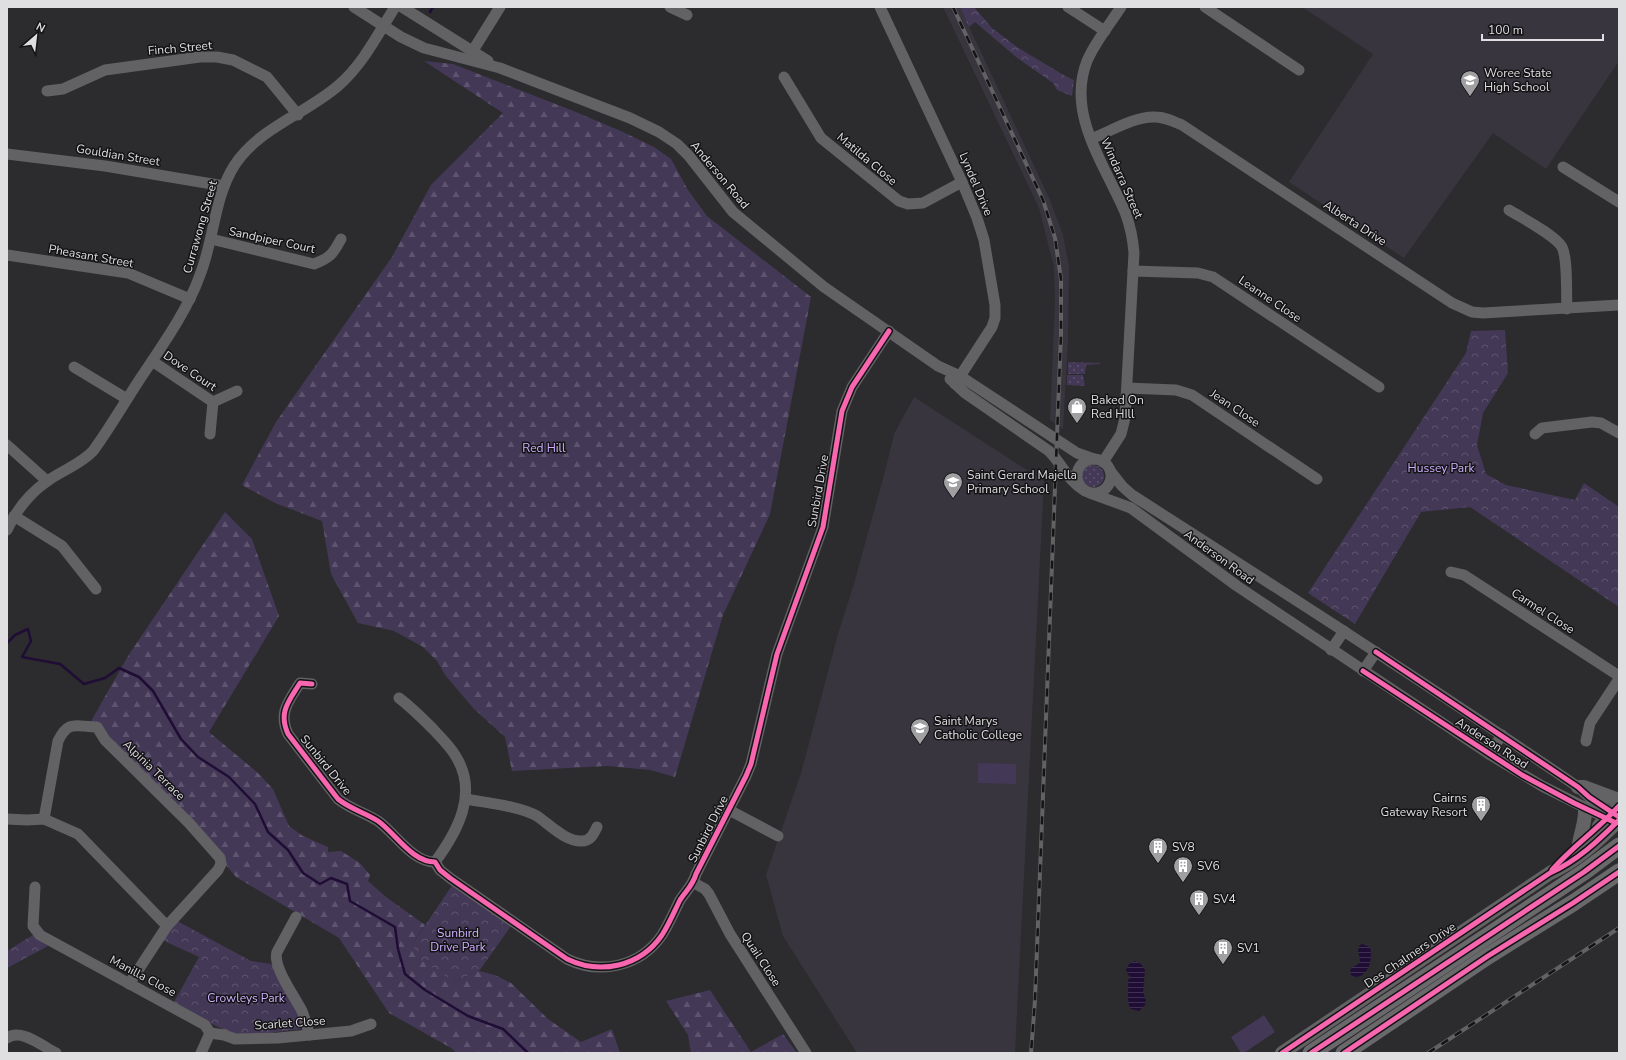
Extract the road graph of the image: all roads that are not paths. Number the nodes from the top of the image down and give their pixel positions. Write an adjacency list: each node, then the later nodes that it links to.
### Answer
1 (354, 7): 11 (street, Anderson Road)
2 (395, 7): 11 (street, Currawong Street)
3 (402, 7): 13 (street, Anderson Road)
4 (500, 7): 13 (street)
5 (670, 7): 10 (street)
6 (880, 7): 21 (street, Lyndel Drive)
7 (1068, 7): 12 (street)
8 (1121, 7): 12 (street, Windarra Street)
9 (1205, 7): 14 (street)
10 (687, 15)
11 (383, 26): 13 (street, Anderson Road); 17 (street, Currawong Street)
12 (1105, 31): 18 (street, Windarra Street)
13 (470, 56): 32 (street, Anderson Road)
14 (1299, 70)
15 (784, 76): 21 (street, Matilda Close)
16 (47, 91): 17 (street, Finch Street)
17 (298, 115): 22 (street, Currawong Street)
18 (1091, 139): 28 (street, Windarra Street); 31 (street, Alberta Drive)
19 (7, 154): 22 (street, Gouldian Street)
20 (1563, 167): 23 (street)
21 (962, 182): 35 (street, Lyndel Drive)
22 (224, 186): 25 (street, Currawong Street)
23 (1619, 202)
24 (1509, 210): 31 (street)
25 (211, 239): 26 (street, Sandpiper Court); 29 (street, Currawong Street)
26 (342, 239)
27 (7, 255): 29 (street, Pheasant Street)
28 (1133, 271): 36 (street, Leanne Close); 37 (street, Windarra Street)
29 (190, 299): 33 (street, Currawong Street)
30 (1619, 305): 31 (street, Alberta Drive)
31 (1567, 309)
32 (889, 331): 35 (street, Anderson Road); 68 (street, Sunbird Drive)
33 (152, 360): 39 (street, Currawong Street); 40 (street, Dove Court)
34 (74, 367): 39 (street)
35 (957, 380): 45 (street, Anderson Road); 49 (street, Anderson Road)
36 (1379, 387)
37 (1127, 388): 45 (street, Windarra Street); 47 (street, Jean Close)
38 (237, 391): 40 (street, Dove Court)
39 (127, 399): 48 (street, Currawong Street)
40 (213, 402): 42 (street, Dove Court)
41 (1619, 433): 43 (street)
42 (210, 434)
43 (1535, 434)
44 (7, 445): 48 (street)
45 (1098, 461): 46 (street); 49 (street)
46 (1111, 472): 49 (street); 54 (street, Anderson Road)
47 (1317, 479)
48 (46, 481): 50 (street, Currawong Street)
49 (1088, 492): 55 (street, Anderson Road)
50 (14, 516): 51 (street, Currawong Street); 53 (street)
51 (7, 530)
52 (1451, 572): 58 (street, Carmel Close)
53 (96, 589)
54 (1344, 632): 55 (street); 56 (street, Anderson Road)
55 (1331, 650): 57 (street, Anderson Road)
56 (1376, 652): 57 (street); 61 (street, Anderson Road)
57 (1363, 671): 63 (street, Anderson Road)
58 (1619, 678): 62 (street)
59 (312, 684): 76 (street, Sunbird Drive)
60 (399, 698): 65 (street)
61 (1502, 735): 63 (street); 64 (street, Anderson Road)
62 (1586, 741)
63 (1489, 754): 67 (street, Anderson Road)
64 (1578, 787): 66 (main road); 69 (street, Anderson Road)
65 (466, 799): 72 (street); 76 (street)
66 (1619, 800)
67 (1585, 808): 69 (street, Anderson Road); 74 (main road)
68 (728, 810): 73 (street); 79 (street, Sunbird Drive)
69 (1615, 816): 74 (main road, Des Chalmers Drive); 78 (main road, Des Chalmers Drive)
70 (7, 818): 71 (street)
71 (44, 818): 82 (street); 82 (street, Alpinia Terrace)
72 (597, 827)
73 (778, 836)
74 (1580, 844): 78 (main road, Des Chalmers Drive)
75 (1619, 846): 92 (highway)
76 (435, 862): 79 (street, Sunbird Drive)
77 (1619, 872): 93 (highway)
78 (1550, 873): 91 (main road, Des Chalmers Drive)
79 (694, 883): 90 (street, Quail Close)
80 (35, 887): 83 (street, Manilla Close)
81 (296, 917): 86 (street)
82 (167, 926): 83 (street, Alpinia Terrace)
83 (129, 984): 85 (street, Manilla Close)
84 (371, 1024): 86 (street, Scarlet Close)
85 (210, 1033): 86 (street, Scarlet Close); 89 (street)
86 (309, 1035)
87 (8, 1036): 88 (street)
88 (56, 1053)
89 (201, 1053)
90 (806, 1053)
91 (1282, 1053)
92 (1311, 1053)
93 (1344, 1053)

